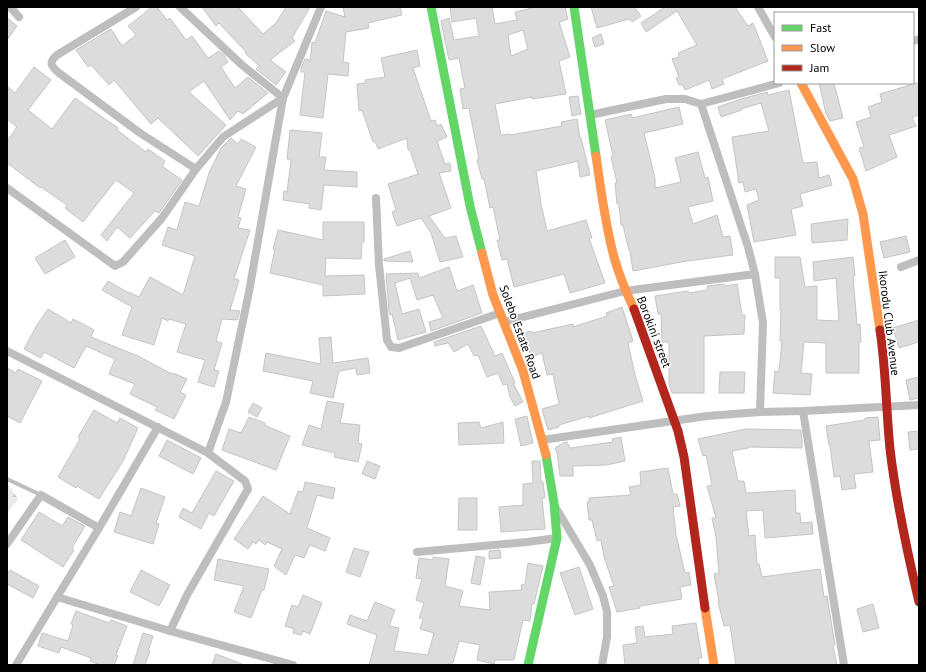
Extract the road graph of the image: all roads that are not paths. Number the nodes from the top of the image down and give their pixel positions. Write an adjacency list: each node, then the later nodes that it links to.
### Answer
1 (10, 7): 8 (street)
2 (136, 7): 15 (street)
3 (180, 7): 12 (street)
4 (321, 7): 12 (street)
5 (431, 7): 22 (street, Solebo Estate Road)
6 (574, 7): 14 (street, Borokini street)
7 (758, 7): 9 (street)
8 (19, 18)
9 (774, 35)
10 (775, 84): 13 (street)
11 (802, 84): 26 (street, Ikorodu Club Avenue)
12 (284, 98): 15 (street); 32 (street)
13 (700, 104): 14 (street); 20 (street)
14 (590, 115): 21 (street, Borokini street)
15 (196, 169): 16 (street)
16 (7, 188)
17 (376, 198): 22 (street)
18 (919, 260): 19 (street)
19 (901, 267)
20 (755, 274): 21 (street); 28 (street)
21 (625, 291): 23 (street); 29 (street, Borokini street)
22 (500, 314): 23 (street, Solebo Estate Road)
23 (504, 322): 31 (street, Solebo Estate Road)
24 (7, 351): 30 (street)
25 (919, 405): 26 (street)
26 (886, 408): 27 (street); 41 (street, Ikorodu Club Avenue)
27 (803, 411): 28 (street); 48 (street)
28 (760, 412): 29 (street)
29 (674, 421): 31 (street); 47 (street, Borokini street)
30 (158, 427): 32 (street); 36 (street)
31 (542, 440): 35 (street, Solebo Estate Road)
32 (208, 453): 42 (street)
33 (7, 478): 34 (lane)
34 (41, 495): 36 (street); 38 (street)
35 (554, 503): 37 (street, Solebo Estate Road); 46 (street)
36 (99, 528): 40 (street)
37 (557, 538): 39 (street); 45 (street, Solebo Estate Road)
38 (7, 544)
39 (417, 552)
40 (57, 598): 42 (street); 43 (street)
41 (919, 602)
42 (170, 631): 44 (street)
43 (16, 665)
44 (293, 665)
45 (528, 665)
46 (602, 665)
47 (714, 665)
48 (844, 665)

